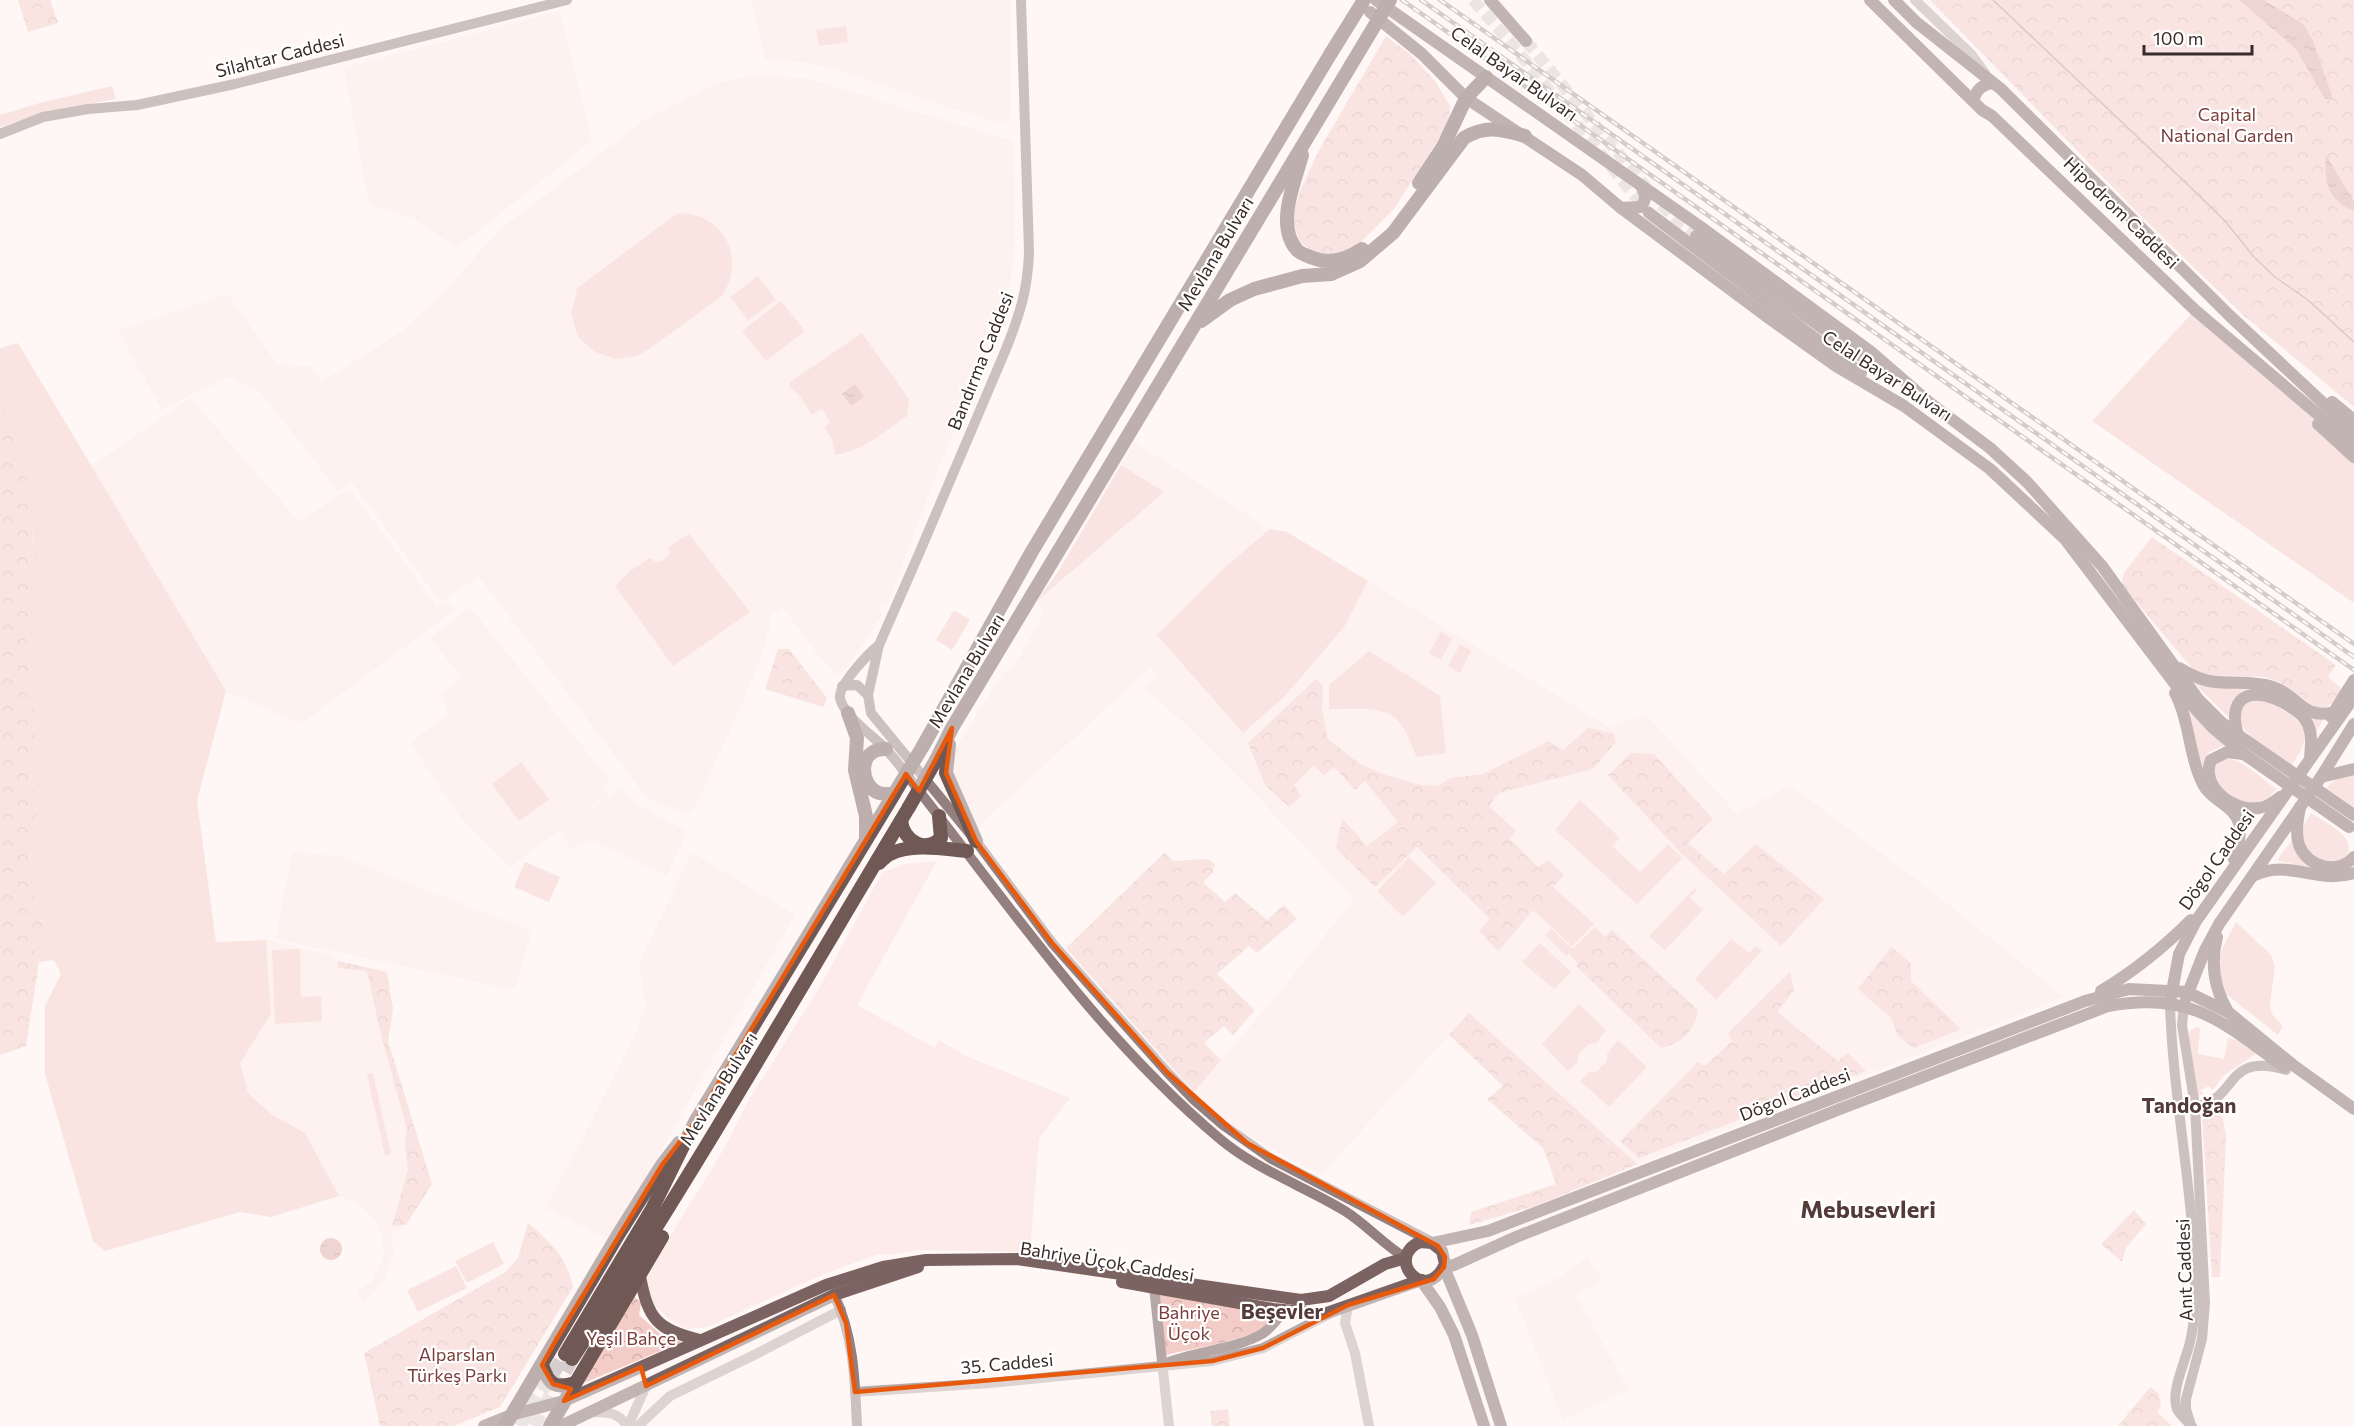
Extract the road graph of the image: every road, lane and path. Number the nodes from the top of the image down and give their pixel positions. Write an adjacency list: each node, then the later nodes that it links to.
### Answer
1 (567, 0): 18 (main road, Silahtar Caddesi)
2 (1021, 0): 35 (main road, Bandırma Caddesi)
3 (1354, 0): 10 (main road, Celal Bayar Bulvarı)
4 (1376, 0): 12 (main road, Celal Bayar Bulvarı)
5 (1390, 0): 20 (highway, Mevlana Bulvarı, bridge)
6 (1490, 0): 11 (main road)
7 (1870, 0): 16 (main road, Hipodrom Caddesi)
8 (1894, 0): 13 (main road, Hipodrom Caddesi)
9 (1915, 0): 13 (street, Hipodrom Caddesi)
10 (1367, 6): 14 (main road, Celal Bayar Bulvarı); 53 (highway, Mevlana Bulvarı, bridge)
11 (1526, 41)
12 (1486, 77): 14 (highway); 21 (main road, Celal Bayar Bulvarı)
13 (1992, 83): 15 (main road, Hipodrom Caddesi); 16 (main road)
14 (1466, 98): 19 (main road, Celal Bayar Bulvarı); 20 (highway)
15 (2008, 98): 17 (main road); 26 (main road, Hipodrom Caddesi)
16 (1973, 100): 17 (main road, Hipodrom Caddesi)
17 (1992, 116): 27 (main road, Hipodrom Caddesi)
18 (0, 134)
19 (1525, 136): 22 (main road, Celal Bayar Bulvarı); 25 (highway)
20 (1306, 138): 25 (highway, Mevlana Bulvarı)
21 (1641, 186): 22 (main road); 28 (main road, Celal Bayar Bulvarı)
22 (1621, 208): 29 (main road, Celal Bayar Bulvarı)
23 (1649, 213): 29 (main road)
24 (1696, 236): 28 (main road)
25 (1194, 326): 44 (highway, Mevlana Bulvarı)
26 (2287, 369): 30 (main road, Hipodrom Caddesi); 31 (main road)
27 (2274, 378): 30 (main road, Hipodrom Caddesi); 34 (main road)
28 (1930, 403): 36 (main road, Celal Bayar Bulvarı)
29 (1904, 406): 36 (main road, Celal Bayar Bulvarı)
30 (2332, 420): 32 (main road, Hipodrom Caddesi); 33 (main road, Hipodrom Caddesi)
31 (2354, 420)
32 (2354, 432)
33 (2354, 446)
34 (2354, 457)
35 (879, 645): 38 (main road, Bandırma Caddesi); 39 (main road, Bandırma Caddesi)
36 (2169, 669): 41 (main road); 45 (main road, Celal Bayar Bulvarı); 48 (main road, Celal Bayar Bulvarı); 61 (main road)
37 (2354, 680): 41 (main road, Dögol Caddesi)
38 (842, 686): 39 (main road); 42 (main road)
39 (868, 695): 59 (main road)
40 (2354, 697): 49 (main road, Dögol Caddesi)
41 (2334, 712): 49 (main road, Dögol Caddesi)
42 (848, 713): 47 (main road); 58 (highway)
43 (2354, 724): 51 (main road, Dögol Caddesi)
44 (952, 728): 56 (highway, Mevlana Bulvarı, bridge); 59 (highway)
45 (2238, 735): 49 (main road); 57 (main road, Celal Bayar Bulvarı, bridge)
46 (2354, 740): 51 (main road, Dögol Caddesi)
47 (886, 749): 53 (highway); 55 (main road)
48 (2244, 754): 52 (main road); 57 (main road, Celal Bayar Bulvarı, bridge)
49 (2310, 759): 52 (main road, Dögol Caddesi)
50 (2354, 769): 51 (main road)
51 (2320, 777): 54 (main road, Dögol Caddesi)
52 (2289, 790): 61 (main road, Dögol Caddesi)
53 (894, 794): 58 (highway, Mevlana Bulvarı)
54 (2300, 804): 60 (main road); 64 (main road, Dögol Caddesi)
55 (939, 816): 56 (highway); 59 (main road)
56 (901, 821): 62 (highway, Mevlana Bulvarı)
57 (2353, 827)
58 (866, 840): 77 (highway, Mevlana Bulvarı)
59 (971, 846): 62 (highway); 79 (main road); 80 (main road)
60 (2354, 858)
61 (2232, 867): 65 (main road, Dögol Caddesi)
62 (872, 868): 78 (highway, Mevlana Bulvarı)
63 (2354, 873): 64 (main road)
64 (2252, 877): 66 (main road, Dögol Caddesi)
65 (2210, 901): 67 (main road, Dögol Caddesi); 69 (main road)
66 (2219, 924): 68 (main road, Dögol Caddesi); 72 (main road)
67 (2172, 990): 68 (main road, Dögol Caddesi); 69 (main road, Dögol Caddesi); 70 (main road, Dögol Caddesi)
68 (2187, 992): 71 (main road, Dögol Caddesi); 72 (main road)
69 (2085, 1001): 79 (main road, Dögol Caddesi)
70 (2170, 1004): 71 (main road, Dögol Caddesi); 81 (main road, Dögol Caddesi); 100 (main road, Anıt Caddesi)
71 (2184, 1005): 73 (main road); 74 (main road, Anıt Caddesi)
72 (2228, 1012): 75 (main road)
73 (2288, 1071): 74 (main road); 76 (main road)
74 (2194, 1106): 98 (main road, Anıt Caddesi)
75 (2354, 1109)
76 (2354, 1119)
77 (695, 1122): 78 (highway, Mevlana Bulvarı); 92 (highway)
78 (691, 1169): 82 (highway)
79 (1432, 1243): 80 (main road); 81 (main road)
80 (1406, 1258): 83 (main road); 87 (main road)
81 (1444, 1267): 83 (main road); 112 (main road)
82 (640, 1276): 91 (main road); 95 (highway)
83 (1421, 1280): 88 (main road); 111 (main road)
84 (825, 1285): 86 (main road); 87 (main road, Bahriye Üçok Caddesi); 91 (main road, Bahriye Üçok Caddesi)
85 (1154, 1287): 86 (main road, Bahriye Üçok Caddesi); 87 (main road, Bahriye Üçok Caddesi); 93 (street)
86 (834, 1295): 89 (main road); 96 (main road, Bahriye Üçok Caddesi)
87 (1285, 1304): 90 (main road); 93 (street)
88 (1348, 1305): 90 (main road); 110 (street)
89 (841, 1310): 97 (main road); 107 (street)
90 (1331, 1313): 93 (street)
91 (700, 1340): 94 (main road, Bahriye Üçok Caddesi)
92 (542, 1365): 95 (highway); 102 (highway)
93 (1161, 1365): 97 (street, 35. Caddesi); 109 (street)
94 (641, 1367): 96 (main road); 99 (main road, Bahriye Üçok Caddesi)
95 (575, 1383): 99 (highway)
96 (646, 1386): 101 (main road, Bahriye Üçok Caddesi); 106 (street)
97 (855, 1392): 108 (main road)
98 (2186, 1399): 100 (main road); 113 (main road, Anıt Caddesi)
99 (564, 1401): 102 (main road, Bahriye Üçok Caddesi); 104 (highway)
100 (2178, 1411): 113 (main road, Anıt Caddesi)
101 (588, 1412): 105 (main road, Bahriye Üçok Caddesi); 106 (street)
102 (508, 1421): 103 (main road, Bahriye Üçok Caddesi)
103 (484, 1426)
104 (550, 1426)
105 (561, 1426)
106 (627, 1426)
107 (638, 1426)
108 (857, 1426)
109 (1169, 1426)
110 (1369, 1426)
111 (1484, 1426)
112 (1501, 1426)
113 (2192, 1426)

